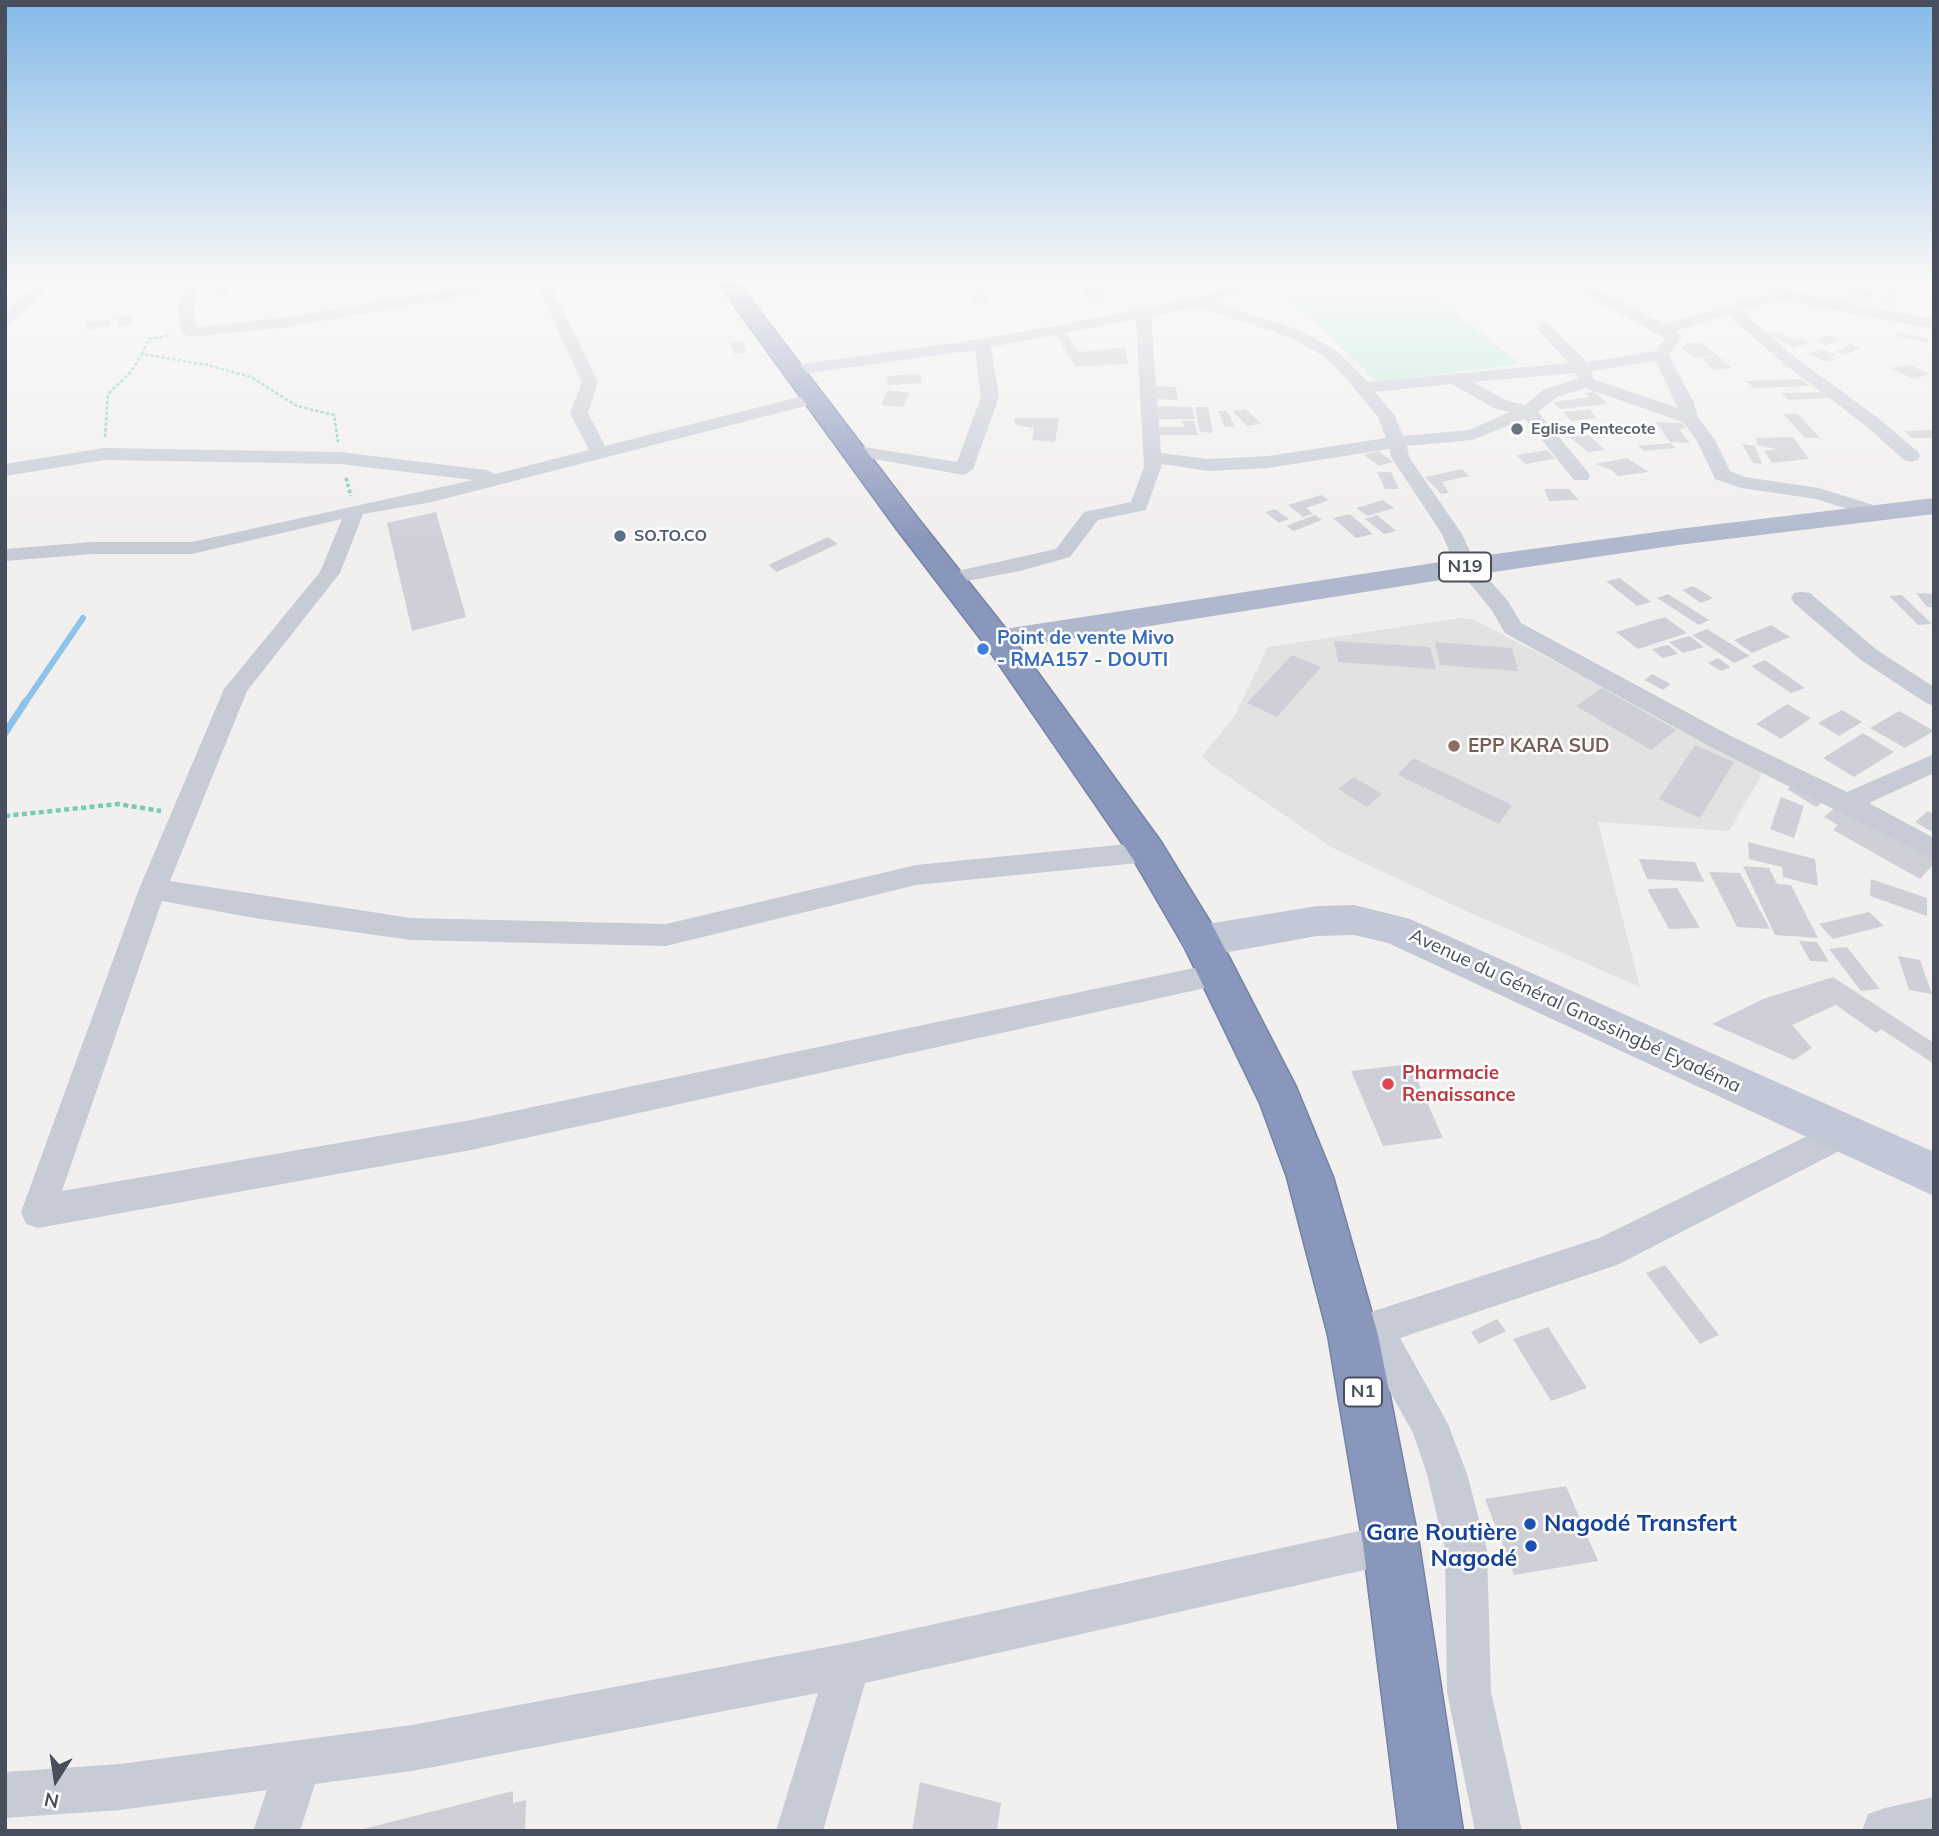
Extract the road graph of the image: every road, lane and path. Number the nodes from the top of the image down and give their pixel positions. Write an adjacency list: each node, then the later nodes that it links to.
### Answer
1 (133, 369): 22 (path)
2 (220, 369): 25 (path)
3 (584, 369): 21 (street)
4 (804, 369): 12 (street)
5 (986, 369): 20 (street)
6 (1147, 369): 24 (street)
7 (1345, 369): 15 (street)
8 (1579, 369): 13 (street)
9 (1608, 369): 13 (street)
10 (1668, 369): 18 (street)
11 (1800, 369): 23 (street)
12 (795, 370): 16 (highway, N1)
13 (1584, 375): 14 (street); 17 (street); 18 (street)
14 (1454, 379): 15 (street); 17 (street)
15 (1363, 388): 19 (street)
16 (815, 398): 20 (highway, N1); 21 (street)
17 (1528, 411): 19 (street); 27 (street)
18 (1689, 418): 31 (street)
19 (1397, 442): 24 (street); 33 (street)
20 (852, 450): 34 (highway, N1)
21 (599, 453): 28 (street)
22 (104, 454): 25 (street); 26 (street)
23 (1912, 456)
24 (1153, 457): 34 (street)
25 (340, 458): 28 (street); 30 (path)
26 (5, 470)
27 (1581, 476)
28 (503, 478): 30 (street)
29 (1934, 506): 31 (main road, N19)
30 (355, 510): 32 (street); 41 (street)
31 (1879, 513): 33 (main road, N19)
32 (5, 555)
33 (1466, 567): 36 (main road, N19); 39 (street)
34 (951, 578): 36 (highway, N1)
35 (1801, 598): 37 (street)
36 (998, 640): 43 (highway, N1)
37 (1934, 698)
38 (1934, 763): 39 (street)
39 (1847, 803): 42 (street)
40 (5, 816): 41 (path)
41 (181, 819): 44 (street)
42 (1934, 850)
43 (1148, 852): 44 (street); 45 (highway, N1)
44 (153, 889): 45 (street)
45 (1210, 958): 46 (main road, Avenue du Général Gnassingbé Eyadéma); 48 (highway, N1)
46 (1842, 1134): 47 (main road, Avenue du Général Gnassingbé Eyadéma); 48 (street)
47 (1934, 1175)
48 (1364, 1332): 49 (highway, N1); 57 (street)
49 (1391, 1544): 50 (street); 56 (highway, N1)
50 (848, 1665): 51 (street); 55 (street)
51 (299, 1763): 52 (street); 54 (street)
52 (5, 1795)
53 (1934, 1820): 58 (street)
54 (276, 1831)
55 (799, 1831)
56 (1431, 1831)
57 (1499, 1831)
58 (1885, 1831)

